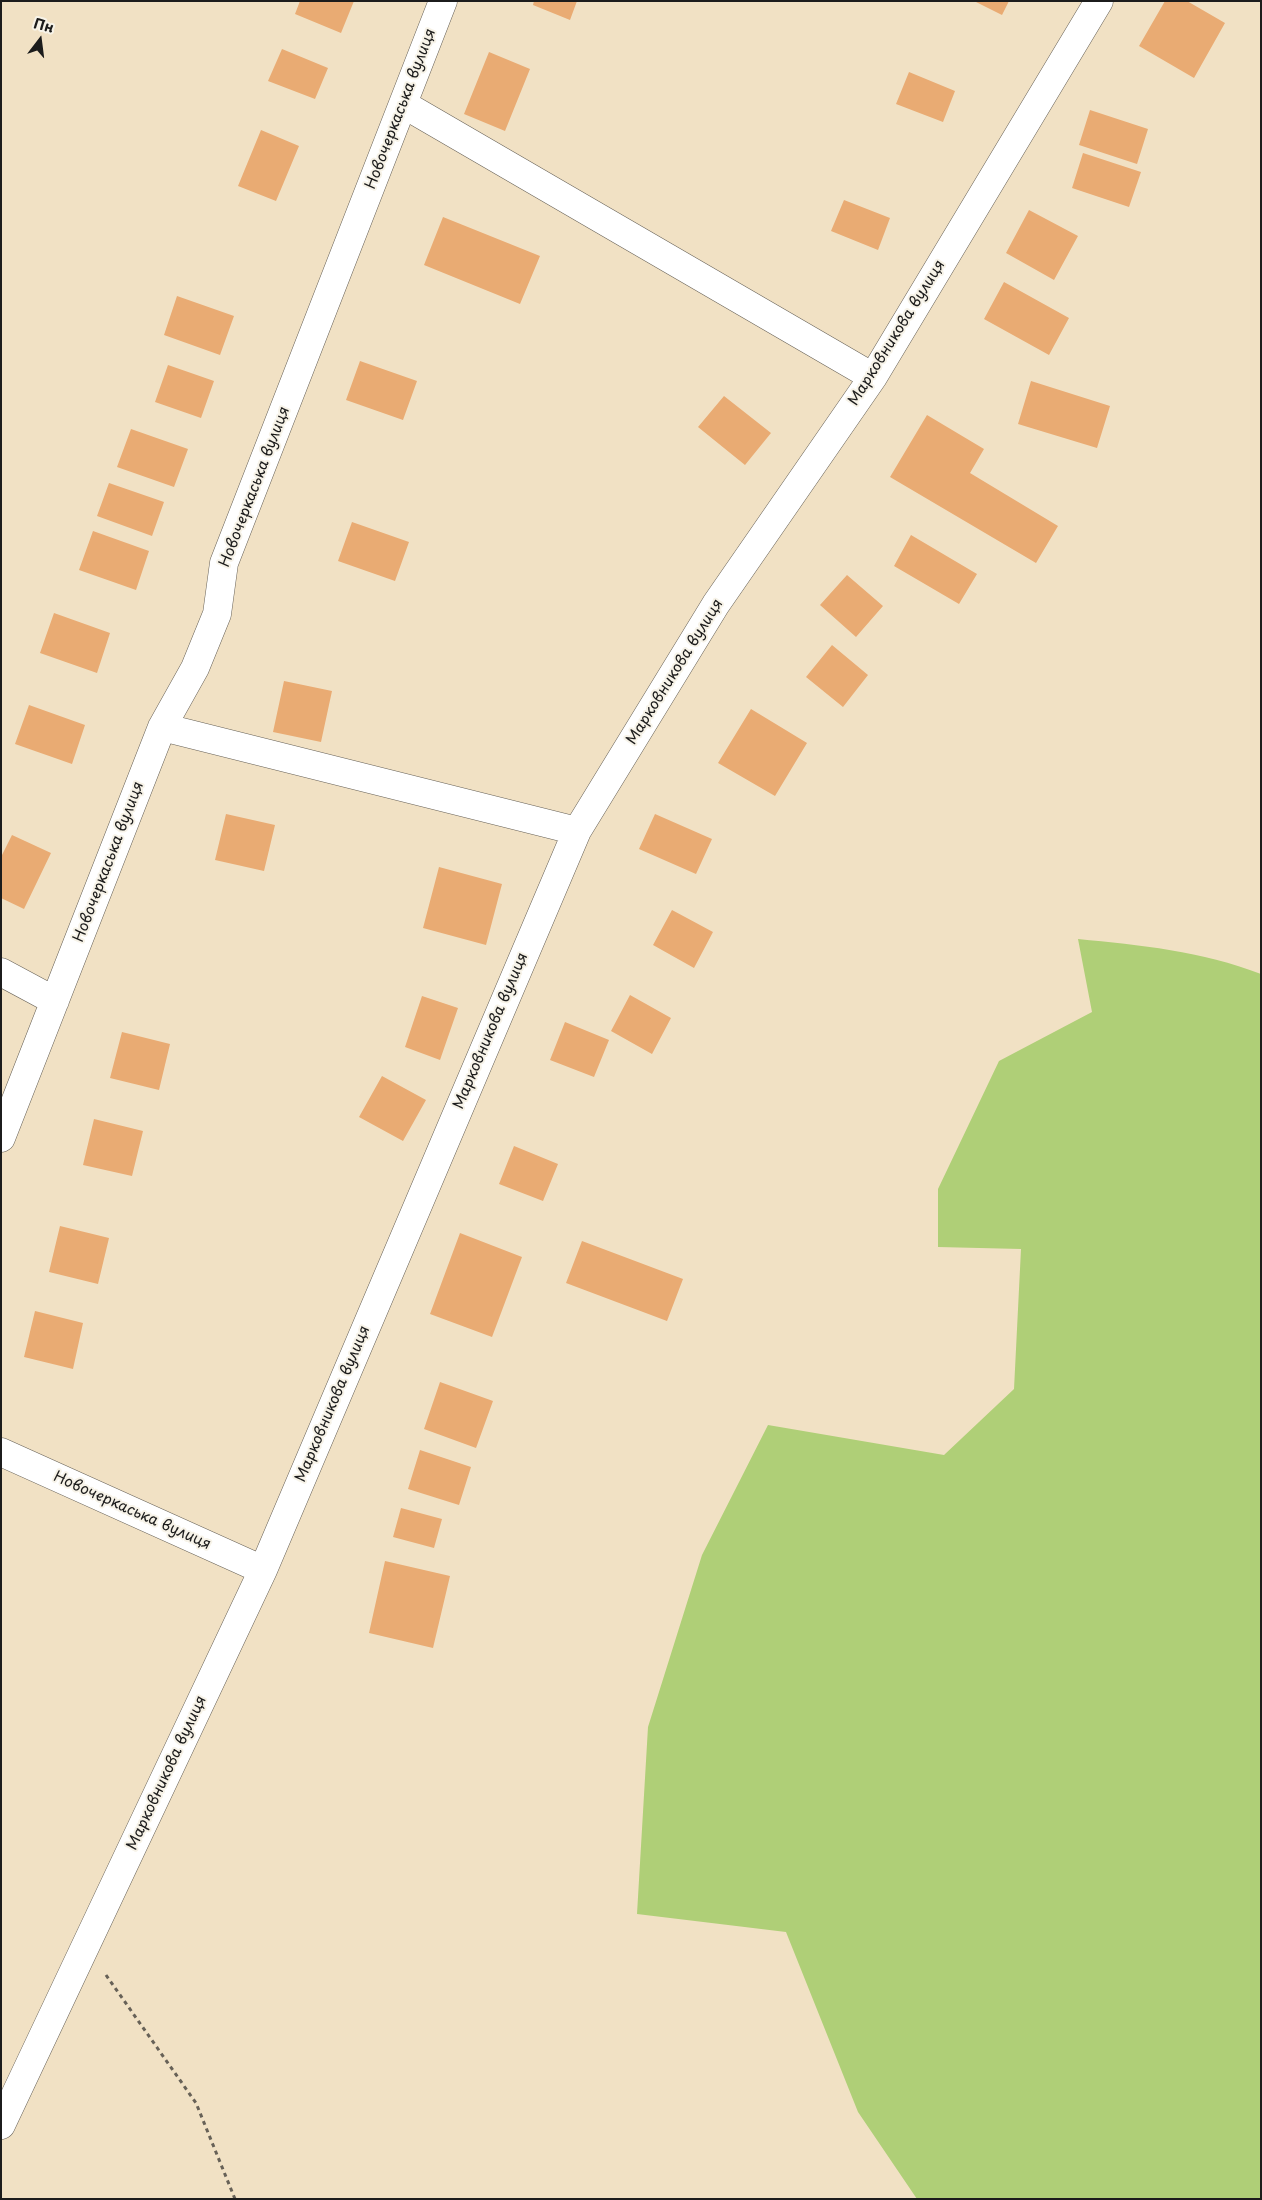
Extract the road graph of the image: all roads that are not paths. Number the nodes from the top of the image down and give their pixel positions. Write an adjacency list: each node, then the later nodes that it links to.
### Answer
1 (443, 1): 3 (street, Новочеркаська вулиця)
2 (1099, 1): 4 (street, Марковникова вулиця)
3 (403, 104): 4 (street); 5 (street, Новочеркаська вулиця)
4 (873, 376): 6 (street, Марковникова вулиця)
5 (162, 727): 6 (street); 8 (street, Новочеркаська вулиця)
6 (576, 831): 11 (street, Марковникова вулиця)
7 (1, 972): 8 (street)
8 (55, 1001): 9 (street, Новочеркаська вулиця)
9 (1, 1138)
10 (1, 1452): 11 (street, Новочеркаська вулиця)
11 (263, 1570): 12 (street, Марковникова вулиця)
12 (1, 2125)

